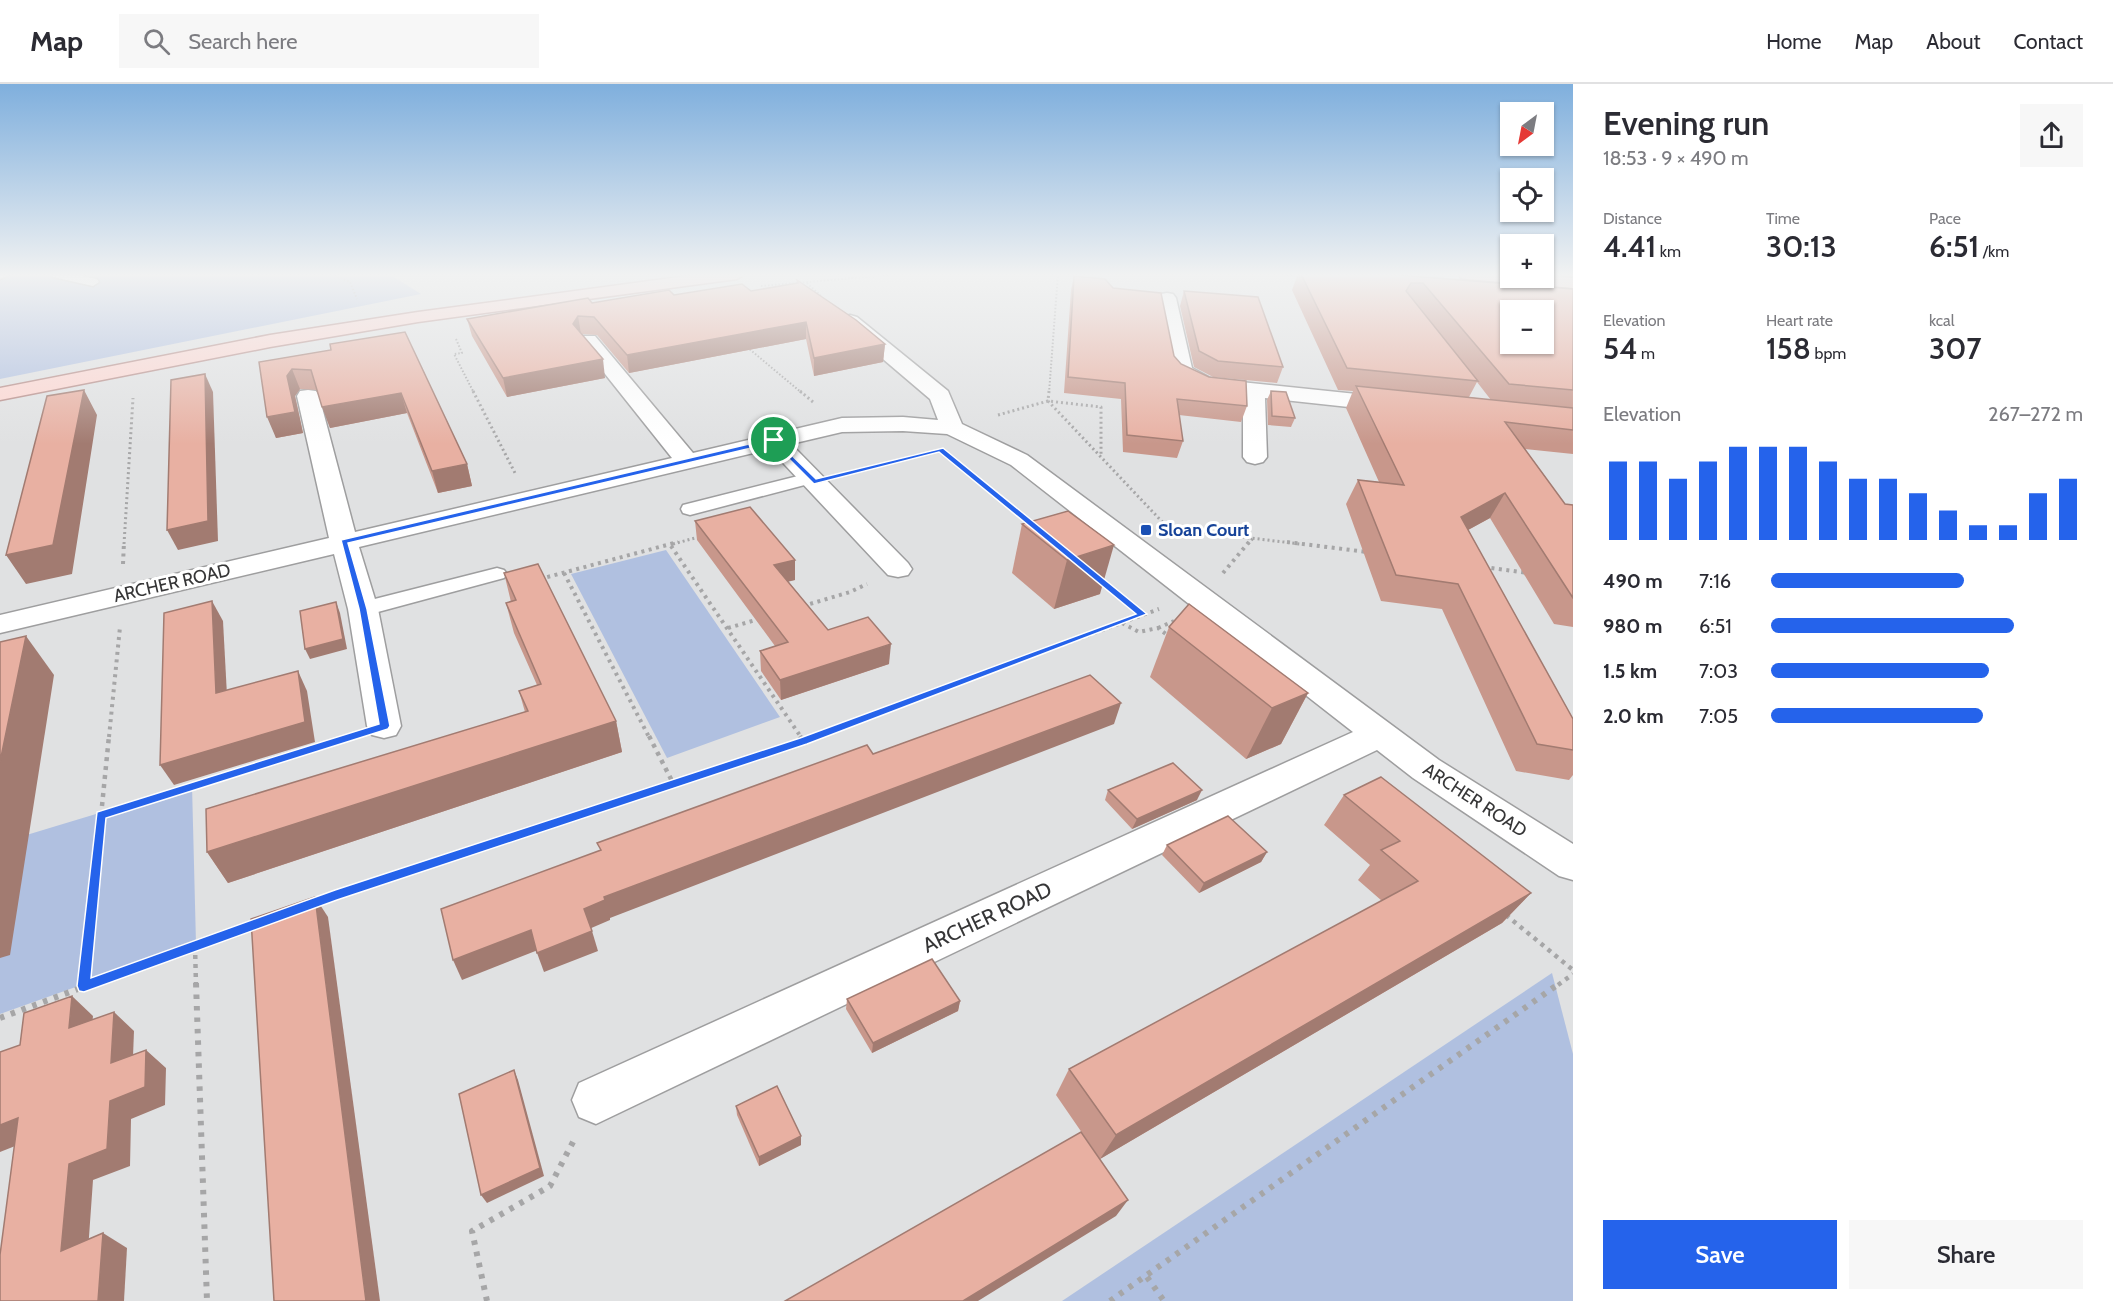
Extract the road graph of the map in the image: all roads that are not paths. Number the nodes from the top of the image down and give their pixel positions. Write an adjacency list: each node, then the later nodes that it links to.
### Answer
1 (333, 331): 6 (main road)
2 (862, 331): 9 (street)
3 (1174, 331): 5 (street)
4 (588, 340): 12 (street)
5 (1254, 390): 8 (street); 11 (street)
6 (0, 394)
7 (308, 396): 15 (street)
8 (1418, 407)
9 (952, 428): 10 (street, ARCHER ROAD); 21 (street, ARCHER ROAD)
10 (774, 440): 12 (street, ARCHER ROAD); 13 (street)
11 (1255, 458)
12 (686, 460): 15 (street, ARCHER ROAD)
13 (812, 480): 14 (lane); 16 (street)
14 (690, 509)
15 (344, 542): 18 (street); 19 (street, ARCHER ROAD)
16 (898, 569)
17 (497, 574): 18 (lane)
18 (363, 609): 20 (street)
19 (0, 624)
20 (384, 726)
21 (1378, 734): 22 (street, ARCHER ROAD); 23 (street, ARCHER ROAD)
22 (1573, 864)
23 (596, 1100)

